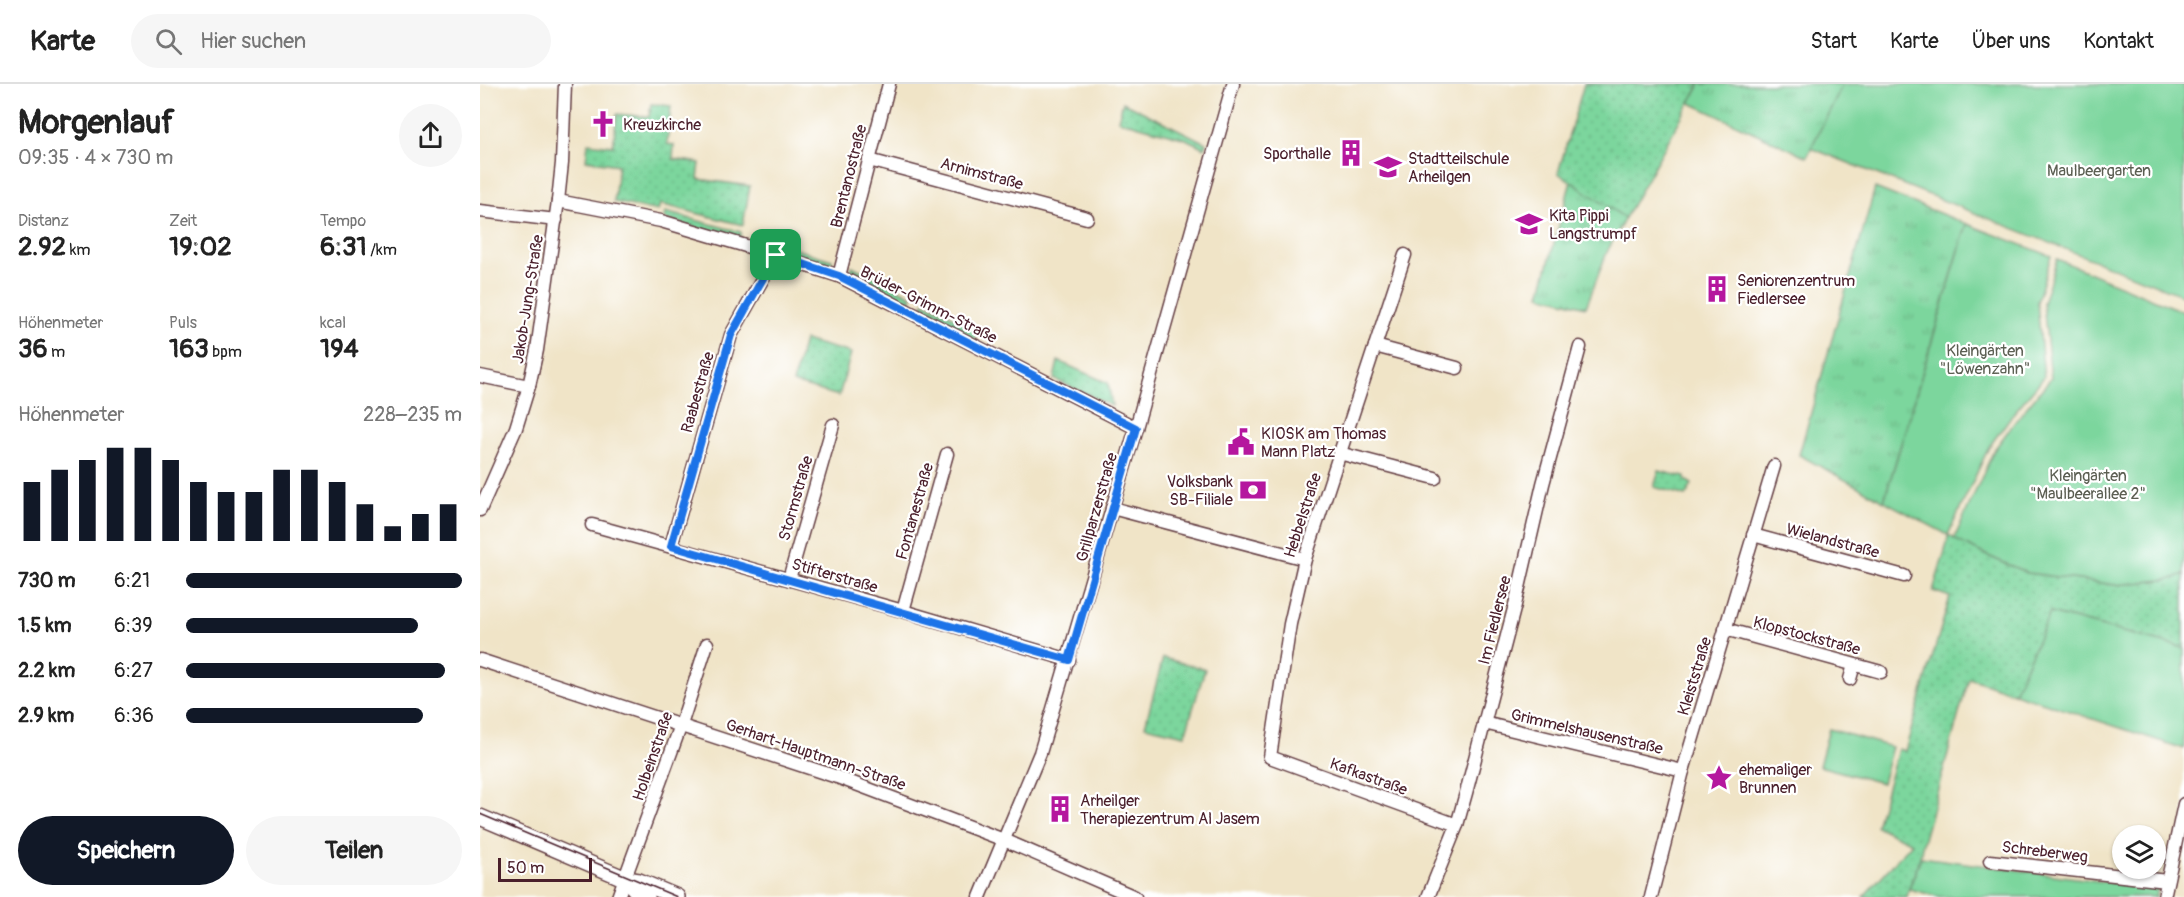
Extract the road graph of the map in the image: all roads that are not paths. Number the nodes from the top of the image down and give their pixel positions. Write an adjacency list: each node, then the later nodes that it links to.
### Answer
1 (565, 84): 5 (street, Jakob-Jung-Straße)
2 (889, 84): 4 (street, Brentanostraße)
3 (1233, 84): 18 (street, Grillparzerstraße)
4 (869, 160): 7 (street, Arnimstraße); 11 (street, Brentanostraße)
5 (558, 201): 8 (street, Jakob-Jung-Straße); 9 (street, Brüder-Grimm-Straße)
6 (480, 211): 8 (street)
7 (1087, 218)
8 (555, 220): 16 (street, Jakob-Jung-Straße)
9 (776, 255): 11 (street, Brüder-Grimm-Straße); 27 (street, Raabestraße)
10 (1405, 255): 12 (street, Hebbelstraße)
11 (839, 276): 18 (street, Brüder-Grimm-Straße)
12 (1375, 346): 14 (street); 19 (street, Hebbelstraße)
13 (1580, 347): 39 (street, Im Fiedlersee)
14 (1457, 368)
15 (480, 376): 16 (street)
16 (529, 386): 24 (street, Jakob-Jung-Straße)
17 (833, 425): 30 (street, Stormstraße)
18 (1136, 428): 23 (street, Grillparzerstraße)
19 (1339, 453): 22 (street); 28 (street, Hebbelstraße)
20 (947, 454): 31 (street, Fontanestraße)
21 (1774, 466): 26 (street, Kleiststraße)
22 (1435, 478)
23 (1112, 508): 28 (street); 35 (street, Grillparzerstraße)
24 (480, 510)
25 (592, 525): 27 (street, Stifterstraße)
26 (1753, 535): 29 (street, Wielandstraße); 32 (street, Kleiststraße)
27 (671, 546): 30 (street, Stifterstraße)
28 (1305, 559): 41 (street, Hebbelstraße)
29 (1904, 576)
30 (789, 579): 31 (street, Stifterstraße)
31 (903, 611): 35 (street, Stifterstraße)
32 (1725, 629): 36 (street, Klopstockstraße); 42 (street, Kleiststraße)
33 (707, 644): 40 (street, Holbeinstraße)
34 (480, 660): 40 (street, Gerhart-Hauptmann-Straße)
35 (1069, 660): 46 (street, Grillparzerstraße)
36 (1854, 665): 37 (street, Klopstockstraße); 38 (street)
37 (1881, 672)
38 (1850, 679)
39 (1484, 723): 42 (street, Grimmelshausenstraße); 45 (street, Im Fiedlersee)
40 (681, 725): 46 (street, Gerhart-Hauptmann-Straße); 48 (street, Holbeinstraße)
41 (1270, 757): 45 (street, Kafkastraße)
42 (1683, 771): 56 (street, Kleiststraße)
43 (2184, 804): 49 (street)
44 (480, 817): 48 (street)
45 (1457, 825): 55 (street, Im Fiedlersee)
46 (1004, 840): 53 (street, Grillparzerstraße); 54 (street, Gerhart-Hauptmann-Straße)
47 (1990, 861): 49 (street, Schreberweg)
48 (626, 879): 50 (street, Holbeinstraße); 51 (street); 52 (street)
49 (2167, 881): 57 (street)
50 (618, 897)
51 (647, 897)
52 (677, 897)
53 (980, 897)
54 (1135, 897)
55 (1428, 897)
56 (1651, 897)
57 (2164, 897)

